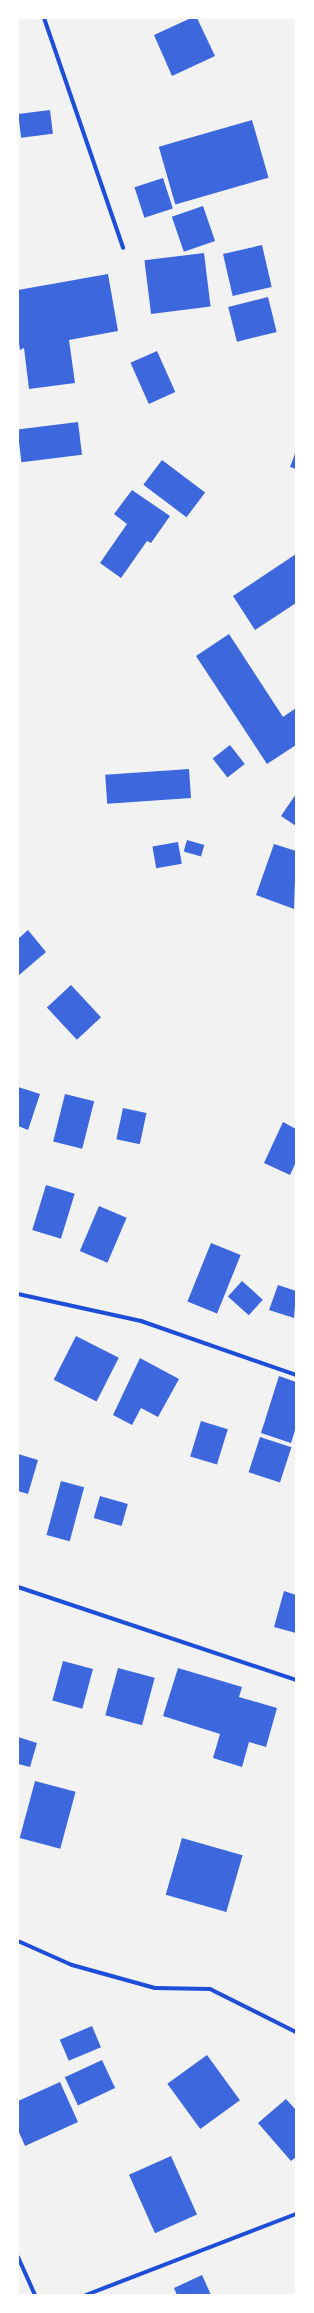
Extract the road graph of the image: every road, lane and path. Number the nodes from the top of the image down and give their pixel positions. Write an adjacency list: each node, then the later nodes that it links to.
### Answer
1 (44, 18): 2 (street)
2 (123, 248)
3 (18, 1294): 4 (street)
4 (296, 1375)
5 (18, 1587): 6 (street)
6 (296, 1680)
7 (18, 1941): 8 (street)
8 (296, 2032)
9 (296, 2214): 12 (street)
10 (18, 2257): 11 (street)
11 (34, 2295)
12 (86, 2295)

